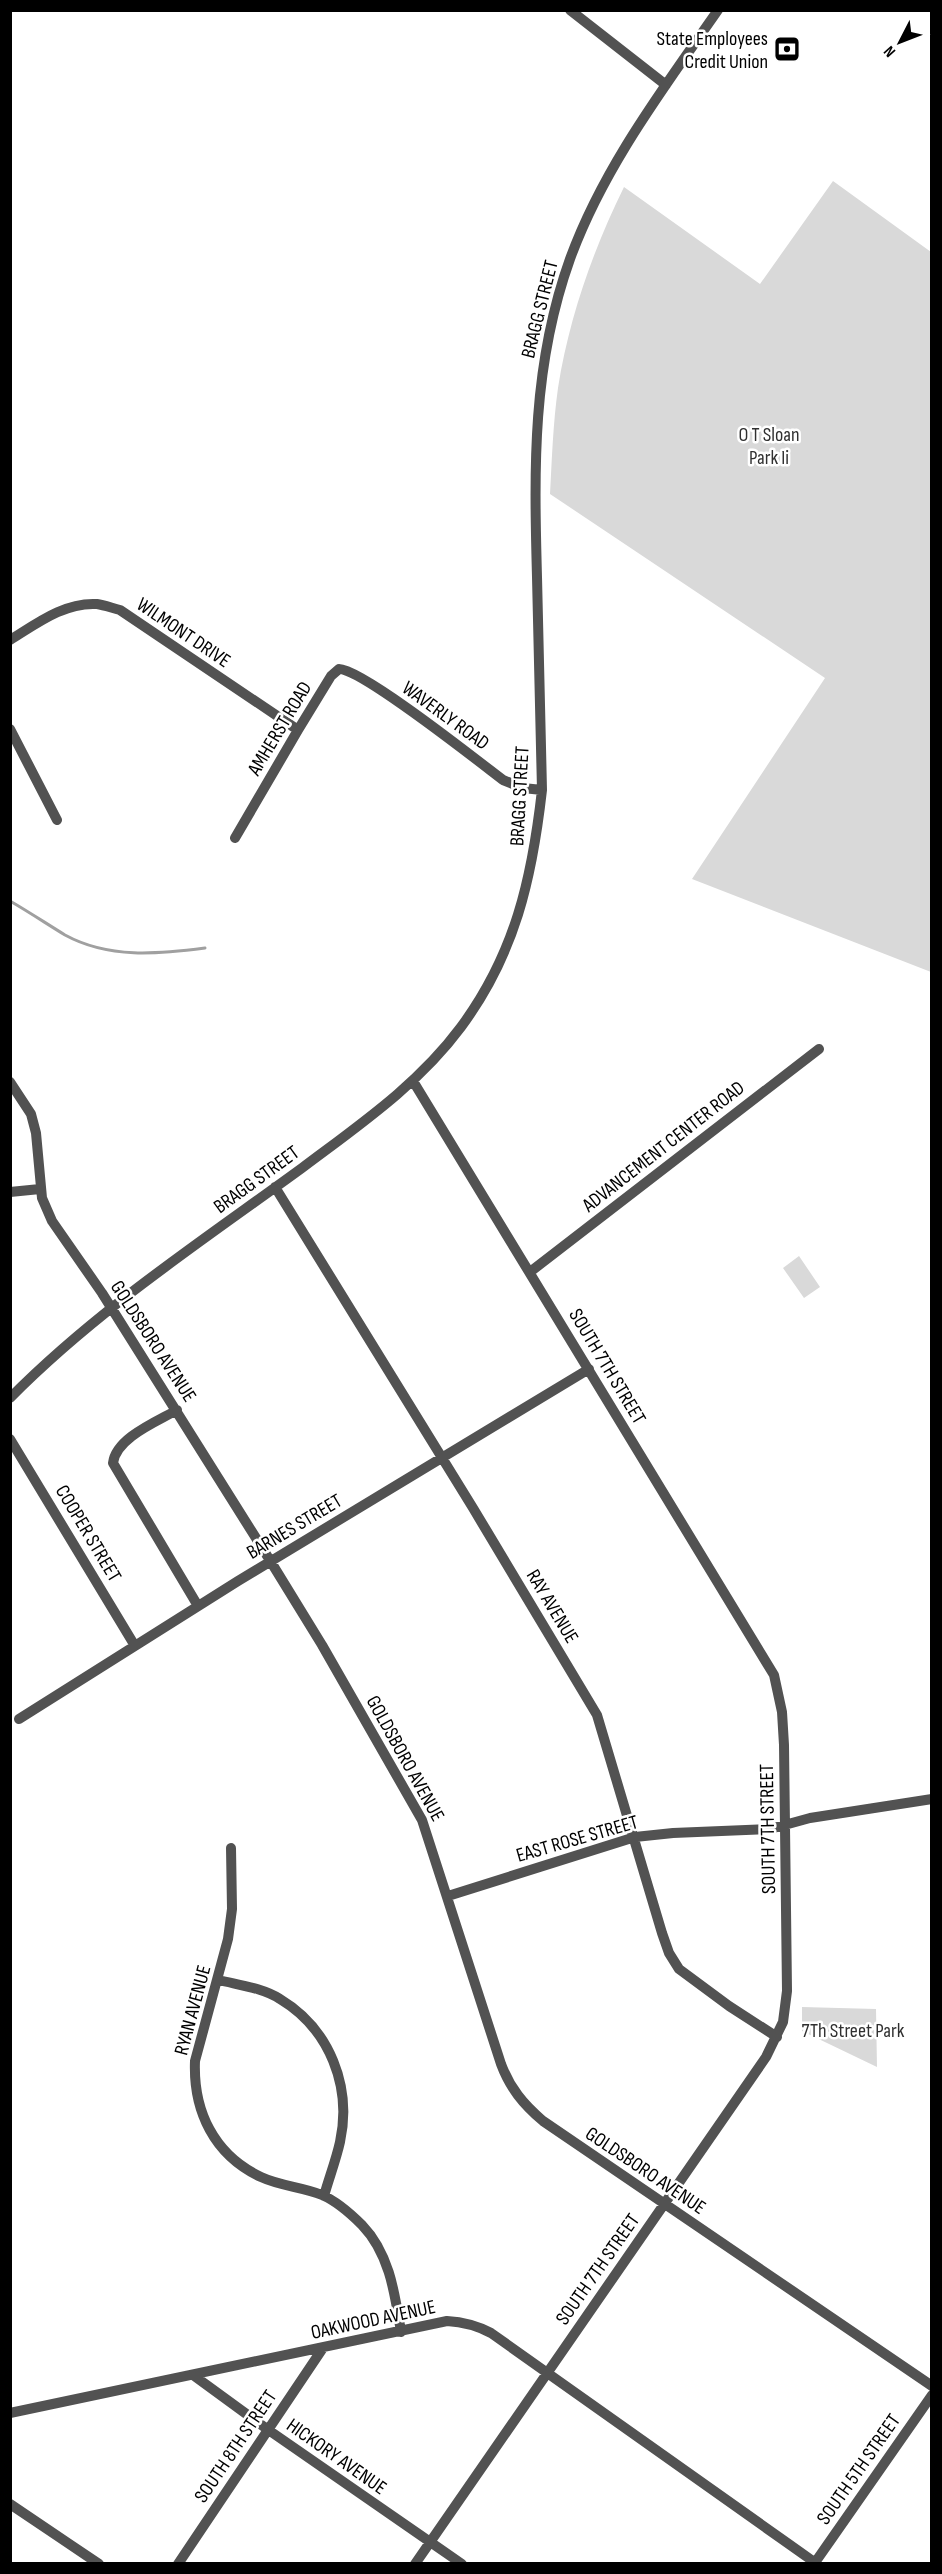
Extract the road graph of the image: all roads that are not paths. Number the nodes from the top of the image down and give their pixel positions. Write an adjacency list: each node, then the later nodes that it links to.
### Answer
1 (570, 10): 3 (street)
2 (718, 10): 3 (street, BRAGG STREET)
3 (666, 85): 8 (street, BRAGG STREET)
4 (10, 640): 7 (street, WILMONT DRIVE)
5 (332, 676): 7 (street, AMHERST ROAD); 8 (street, WAVERLY ROAD)
6 (10, 729): 9 (street)
7 (298, 730): 10 (street, AMHERST ROAD)
8 (542, 790): 12 (street, BRAGG STREET)
9 (57, 820)
10 (236, 838)
11 (819, 1048): 17 (street, ADVANCEMENT CENTER ROAD)
12 (413, 1081): 14 (street, BRAGG STREET); 17 (street, SOUTH 7TH STREET)
13 (10, 1082): 15 (street, GOLDSBORO AVENUE)
14 (275, 1187): 18 (street, BRAGG STREET); 23 (street, RAY AVENUE)
15 (40, 1189): 16 (street); 18 (street, GOLDSBORO AVENUE)
16 (10, 1192)
17 (530, 1272): 19 (street, SOUTH 7TH STREET)
18 (111, 1308): 20 (street, BRAGG STREET); 21 (street, GOLDSBORO AVENUE)
19 (589, 1369): 23 (street, BARNES STREET); 29 (street, SOUTH 7TH STREET)
20 (10, 1398)
21 (177, 1410): 24 (street, GOLDSBORO AVENUE); 25 (street)
22 (10, 1439): 26 (street, COOPER STREET)
23 (441, 1459): 24 (street, BARNES STREET); 30 (street, RAY AVENUE)
24 (271, 1562): 25 (street, BARNES STREET); 32 (street, GOLDSBORO AVENUE)
25 (198, 1606): 26 (street, BARNES STREET)
26 (135, 1646): 27 (street, BARNES STREET)
27 (19, 1719)
28 (932, 1799): 29 (street, EAST ROSE STREET)
29 (785, 1825): 30 (street, EAST ROSE STREET); 34 (street, SOUTH 7TH STREET)
30 (635, 1837): 32 (street, EAST ROSE STREET); 34 (street, RAY AVENUE)
31 (231, 1848): 33 (street, RYAN AVENUE)
32 (448, 1896): 36 (street, GOLDSBORO AVENUE)
33 (219, 1980): 35 (street); 35 (street, RYAN AVENUE)
34 (777, 2037): 36 (street, SOUTH 7TH STREET)
35 (324, 2196): 37 (street, RYAN AVENUE)
36 (664, 2204): 39 (street, SOUTH 7TH STREET); 41 (street, GOLDSBORO AVENUE)
37 (401, 2332): 38 (street, OAKWOOD AVENUE); 39 (street, OAKWOOD AVENUE)
38 (323, 2348): 40 (street, OAKWOOD AVENUE); 44 (street, SOUTH 8TH STREET)
39 (547, 2373): 46 (street, SOUTH 7TH STREET); 47 (street, OAKWOOD AVENUE)
40 (193, 2375): 43 (street, OAKWOOD AVENUE); 44 (street, HICKORY AVENUE)
41 (932, 2386)
42 (932, 2395): 47 (street, SOUTH 5TH STREET)
43 (10, 2413)
44 (267, 2429): 46 (street, HICKORY AVENUE); 49 (street, SOUTH 8TH STREET)
45 (10, 2504): 48 (street)
46 (430, 2541): 50 (street, SOUTH 7TH STREET); 51 (street, HICKORY AVENUE)
47 (815, 2563)
48 (99, 2564)
49 (178, 2564)
50 (415, 2564)
51 (462, 2564)

